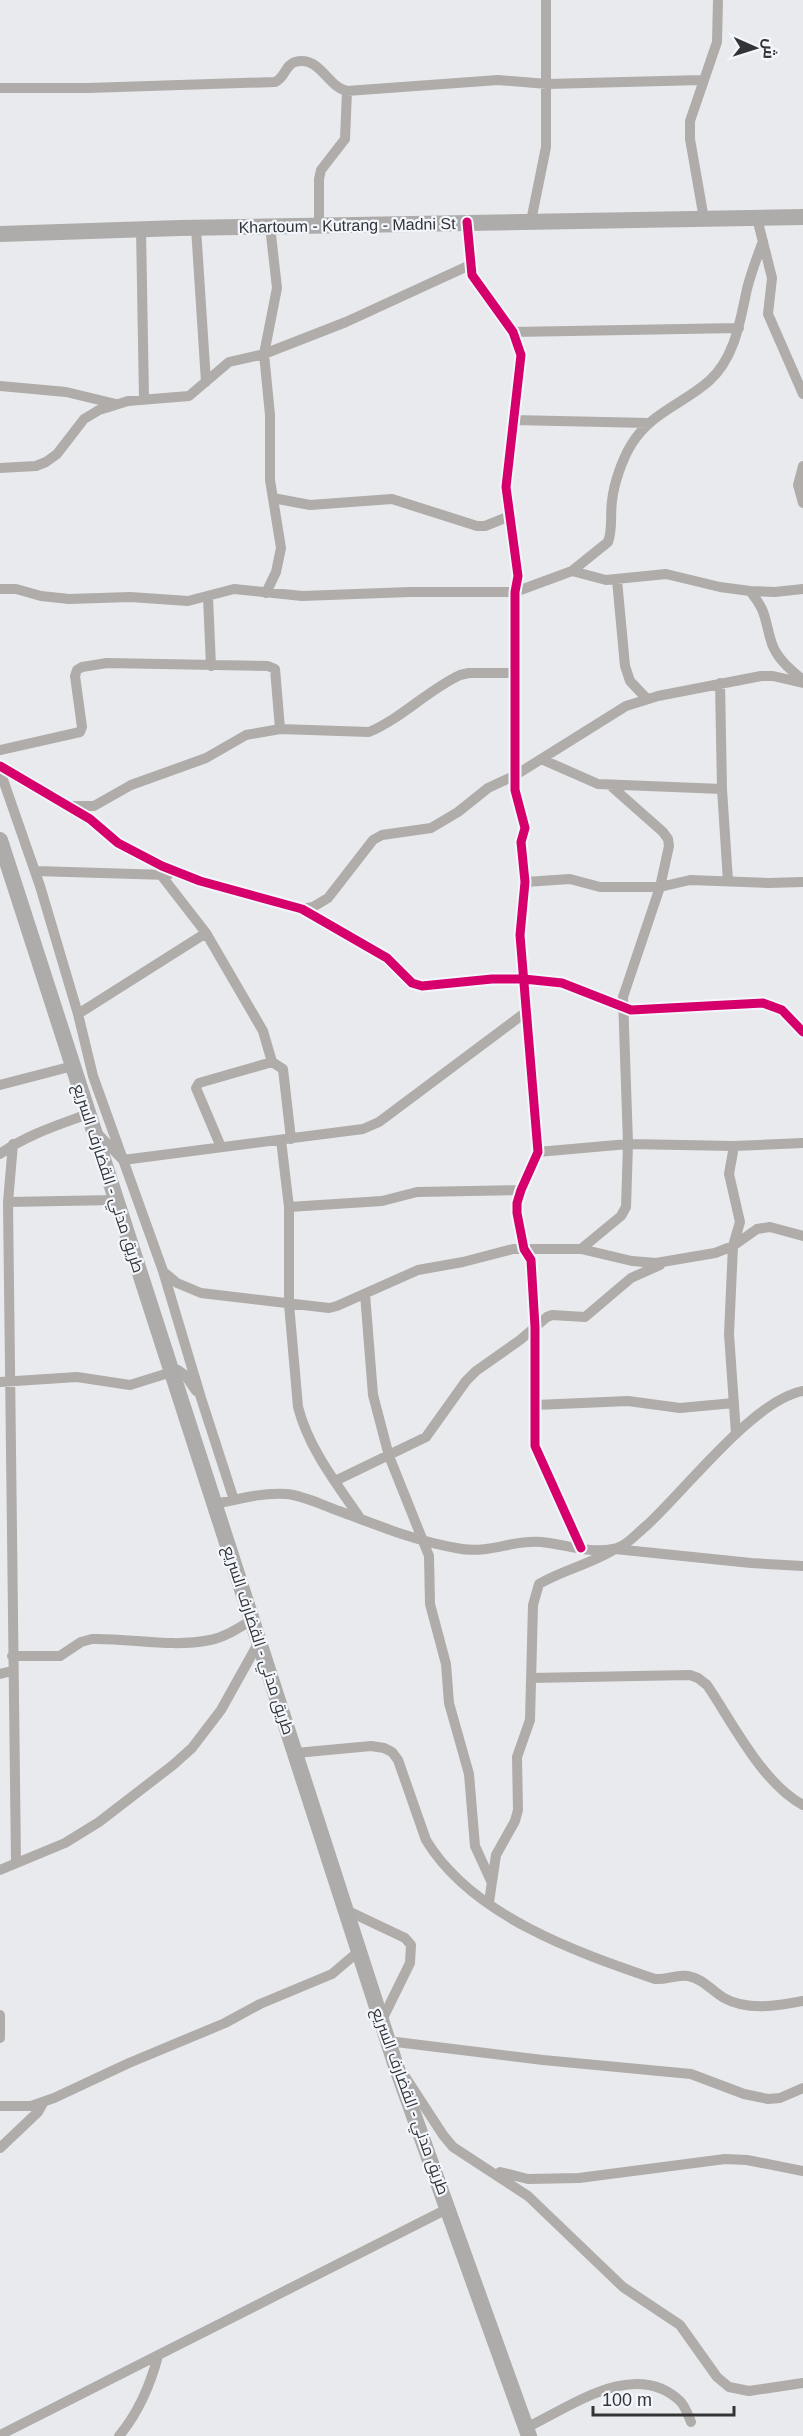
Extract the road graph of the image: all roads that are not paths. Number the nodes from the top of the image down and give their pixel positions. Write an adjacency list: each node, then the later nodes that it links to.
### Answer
1 (546, 0): 4 (street)
2 (717, 0): 3 (street)
3 (702, 80): 4 (street); 9 (street)
4 (548, 84): 6 (street); 10 (street)
5 (0, 88): 6 (street)
6 (347, 91): 12 (street)
7 (803, 216): 8 (highway, Khartoum - Kutrang - Madni St)
8 (757, 218): 9 (highway, Khartoum - Kutrang - Madni St); 17 (street)
9 (704, 219): 10 (highway, Khartoum - Kutrang - Madni St)
10 (531, 221): 11 (highway, Khartoum - Kutrang - Madni St)
11 (467, 222): 12 (highway, Khartoum - Kutrang - Madni St); 18 (street)
12 (319, 225): 13 (highway, Khartoum - Kutrang - Madni St)
13 (270, 226): 14 (highway, Khartoum - Kutrang - Madni St); 21 (street)
14 (196, 228): 15 (highway, Khartoum - Kutrang - Madni St); 22 (street)
15 (141, 229): 16 (highway, Khartoum - Kutrang - Madni St); 25 (street)
16 (0, 234)
17 (763, 241): 19 (street); 24 (street)
18 (470, 265): 20 (street); 21 (street)
19 (739, 328): 20 (street); 28 (street)
20 (513, 332): 27 (street)
21 (264, 354): 22 (street); 31 (street)
22 (206, 382): 25 (street)
23 (0, 386): 26 (street)
24 (803, 394)
25 (144, 399): 26 (street)
26 (116, 404): 30 (street)
27 (513, 420): 28 (street); 33 (street)
28 (649, 423): 34 (street)
29 (803, 466): 32 (street)
30 (0, 468)
31 (273, 498): 33 (street); 40 (street)
32 (803, 503)
33 (510, 516): 39 (street)
34 (572, 571): 35 (street); 39 (street)
35 (617, 580): 38 (street); 46 (street)
36 (0, 589): 41 (street)
37 (803, 589): 38 (street)
38 (750, 591): 44 (street)
39 (515, 592): 40 (street); 43 (street)
40 (266, 593): 41 (street)
41 (208, 597): 42 (street)
42 (211, 666): 47 (street); 48 (street)
43 (514, 673): 47 (street); 51 (street)
44 (803, 681): 45 (street)
45 (720, 684): 46 (street); 53 (street)
46 (647, 699): 49 (street)
47 (280, 729): 54 (street)
48 (0, 750)
49 (541, 759): 51 (street); 52 (street)
50 (0, 769): 54 (street); 56 (street)
51 (514, 776): 60 (street); 63 (street)
52 (611, 786): 53 (street); 62 (street)
53 (722, 789): 59 (street)
54 (67, 805): 58 (street)
55 (0, 842): 71 (highway, طريق مدني - القضارف السريع)
56 (35, 871): 57 (street); 68 (street)
57 (161, 875): 58 (street); 64 (street)
58 (183, 875): 63 (street)
59 (728, 881): 61 (street); 62 (street)
60 (525, 882): 62 (street); 65 (street)
61 (803, 882)
62 (660, 887): 66 (street)
63 (302, 909): 65 (street)
64 (206, 933): 68 (street); 70 (street)
65 (524, 979): 66 (street); 67 (street)
66 (623, 1008): 69 (street); 77 (street)
67 (526, 1012): 74 (street); 80 (street)
68 (78, 1014): 82 (street)
69 (803, 1032)
70 (272, 1062): 74 (street); 79 (street)
71 (73, 1066): 72 (street); 73 (highway, طريق مدني - القضارف السريع)
72 (0, 1085)
73 (91, 1122): 76 (street); 82 (street); 84 (highway, طريق مدني - القضارف السريع)
74 (286, 1139): 79 (street); 86 (street)
75 (803, 1143): 78 (street)
76 (13, 1144): 81 (street); 85 (street)
77 (628, 1144): 78 (street); 80 (street); 90 (street)
78 (734, 1146): 88 (street)
79 (221, 1147): 82 (street)
80 (538, 1152): 83 (street)
81 (0, 1154)
82 (123, 1160): 92 (street)
83 (521, 1190): 86 (street); 89 (street)
84 (115, 1200): 85 (street); 96 (highway, طريق مدني - القضارف السريع)
85 (8, 1203): 97 (street)
86 (289, 1207): 94 (street)
87 (803, 1236): 88 (street)
88 (733, 1246): 91 (street); 100 (street)
89 (524, 1249): 90 (street); 93 (street); 95 (street)
90 (581, 1249): 91 (street)
91 (666, 1261): 95 (street)
92 (163, 1271): 94 (street); 99 (street)
93 (365, 1294): 94 (street); 103 (street)
94 (289, 1304): 104 (street)
95 (535, 1327): 101 (street); 103 (street)
96 (172, 1370): 97 (street); 99 (street); 106 (highway, طريق مدني - القضارف السريع)
97 (5, 1382): 111 (street)
98 (803, 1392): 102 (street)
99 (201, 1398): 105 (street)
100 (734, 1403): 101 (street); 102 (street)
101 (536, 1405): 109 (street)
102 (736, 1434): 110 (street)
103 (389, 1456): 104 (street); 108 (street)
104 (335, 1481): 107 (street)
105 (234, 1500): 106 (street); 107 (street)
106 (216, 1504): 113 (highway, طريق مدني - القضارف السريع)
107 (361, 1519): 108 (street)
108 (424, 1540): 109 (street); 123 (street)
109 (581, 1548): 110 (street)
110 (615, 1549): 112 (street); 118 (street)
111 (5, 1555): 115 (street)
112 (803, 1566)
113 (252, 1620): 114 (highway, طريق مدني - القضارف السريع); 115 (street)
114 (259, 1642): 119 (highway, طريق مدني - القضارف السريع); 121 (street)
115 (12, 1656): 116 (street)
116 (12, 1671): 117 (street); 121 (street)
117 (0, 1674)
118 (531, 1678): 120 (street); 123 (street)
119 (296, 1753): 124 (street); 125 (highway, طريق مدني - القضارف السريع)
120 (803, 1805)
121 (16, 1863): 122 (street)
122 (0, 1870)
123 (491, 1881): 124 (street)
124 (489, 1902): 127 (street)
125 (346, 1910): 126 (highway, طريق مدني - القضارف السريع); 129 (street)
126 (359, 1951): 129 (highway, طريق مدني - القضارف السريع); 134 (street)
127 (803, 2001)
128 (0, 2015): 130 (street)
129 (382, 2020): 131 (highway, طريق مدني - القضارف السريع)
130 (0, 2038)
131 (388, 2041): 132 (highway, طريق مدني - القضارف السريع); 133 (street)
132 (395, 2063): 137 (street); 139 (highway, طريق مدني - القضارف السريع)
133 (803, 2088)
134 (43, 2103): 135 (street); 136 (street)
135 (0, 2106)
136 (0, 2148)
137 (491, 2170): 138 (street); 141 (street)
138 (803, 2171)
139 (449, 2208): 140 (street); 143 (highway, طريق مدني - القضارف السريع)
140 (158, 2356): 144 (street); 145 (street)
141 (803, 2383)
142 (691, 2422): 143 (street)
143 (528, 2432)
144 (0, 2435)
145 (118, 2436)

